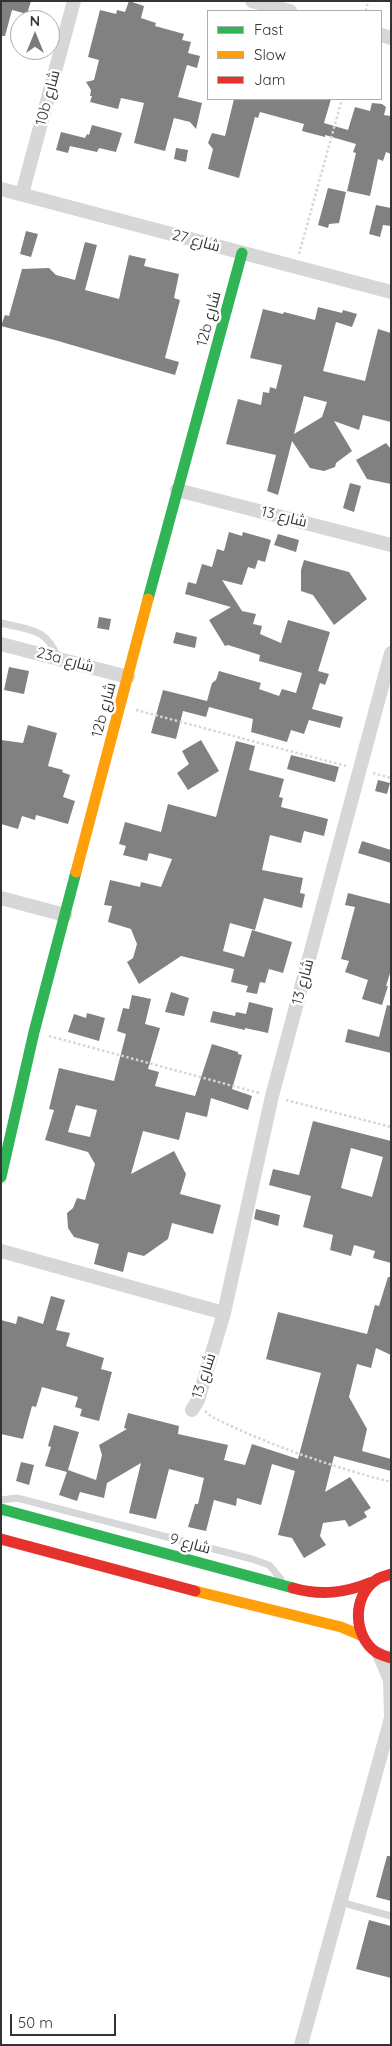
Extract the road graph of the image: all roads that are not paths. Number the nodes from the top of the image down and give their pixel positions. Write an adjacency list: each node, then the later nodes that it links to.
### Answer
1 (74, 1): 5 (street, 10b شارع)
2 (252, 1): 3 (street)
3 (286, 10)
4 (1, 189): 5 (street, شارع 27)
5 (22, 194): 6 (street, شارع 27)
6 (242, 253): 7 (street, شارع 27); 8 (street, 12b شارع)
7 (391, 292)
8 (178, 490): 9 (street, شارع 13); 14 (street, 12b شارع)
9 (391, 545)
10 (1, 623): 13 (lane)
11 (1, 644): 13 (street, 23a شارع)
12 (391, 653): 19 (street, شارع 13)
13 (58, 659): 14 (street, 23a شارع)
14 (128, 677): 16 (street, 12b شارع)
15 (1, 898): 16 (street)
16 (65, 915): 17 (street, 12b شارع)
17 (1, 1177)
18 (1, 1251): 19 (street)
19 (224, 1313): 20 (street, شارع 13)
20 (195, 1405)
21 (1, 1500): 26 (lane)
22 (1, 1509): 26 (street, شارع 9)
23 (1, 1539): 27 (street)
24 (389, 1573): 25 (street, شارع 9)
25 (372, 1582): 26 (street, شارع 9); 27 (street)
26 (286, 1585)
27 (360, 1635): 28 (street)
28 (385, 1656): 29 (street)
29 (391, 1717): 30 (street)
30 (339, 1902): 31 (lane); 32 (street)
31 (391, 1916)
32 (301, 2045)

